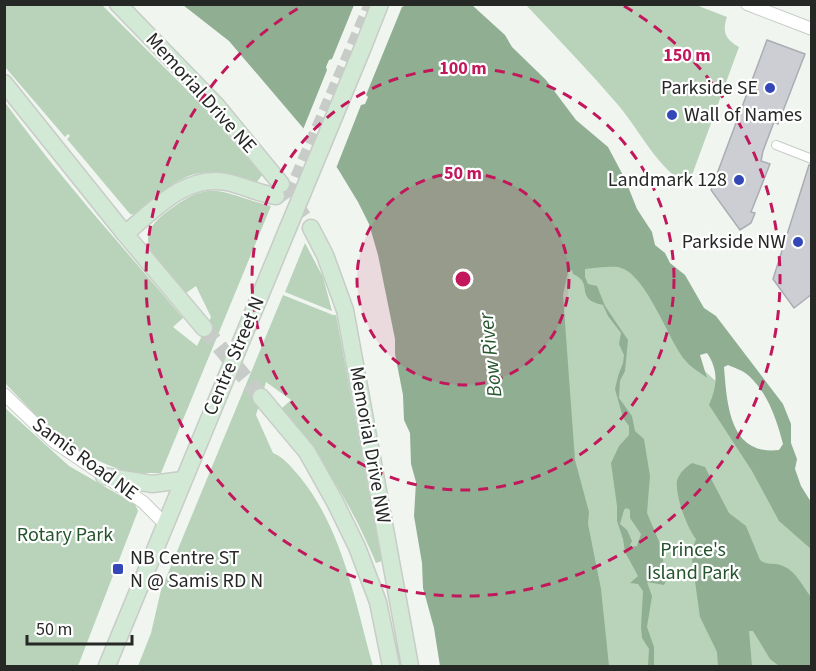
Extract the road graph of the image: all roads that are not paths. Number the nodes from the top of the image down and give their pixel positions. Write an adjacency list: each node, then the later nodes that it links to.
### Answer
1 (118, 4): 10 (main road, Memorial Drive NE)
2 (380, 4): 15 (main road, Centre Street N, bridge)
3 (747, 4): 4 (street)
4 (769, 8): 5 (street)
5 (812, 29)
6 (4, 83): 10 (main road)
7 (776, 145): 8 (street)
8 (812, 159)
9 (311, 228): 19 (main road, Memorial Drive NW)
10 (125, 234): 11 (main road)
11 (204, 328)
12 (4, 394): 14 (street, Samis Road NE)
13 (261, 397): 18 (main road, Memorial Drive NW)
14 (105, 476): 15 (main road); 16 (street, Samis Road NE)
15 (183, 480): 16 (main road, Centre Street N)
16 (165, 524): 17 (main road, Centre Street N)
17 (107, 666)
18 (391, 666)
19 (410, 666)

